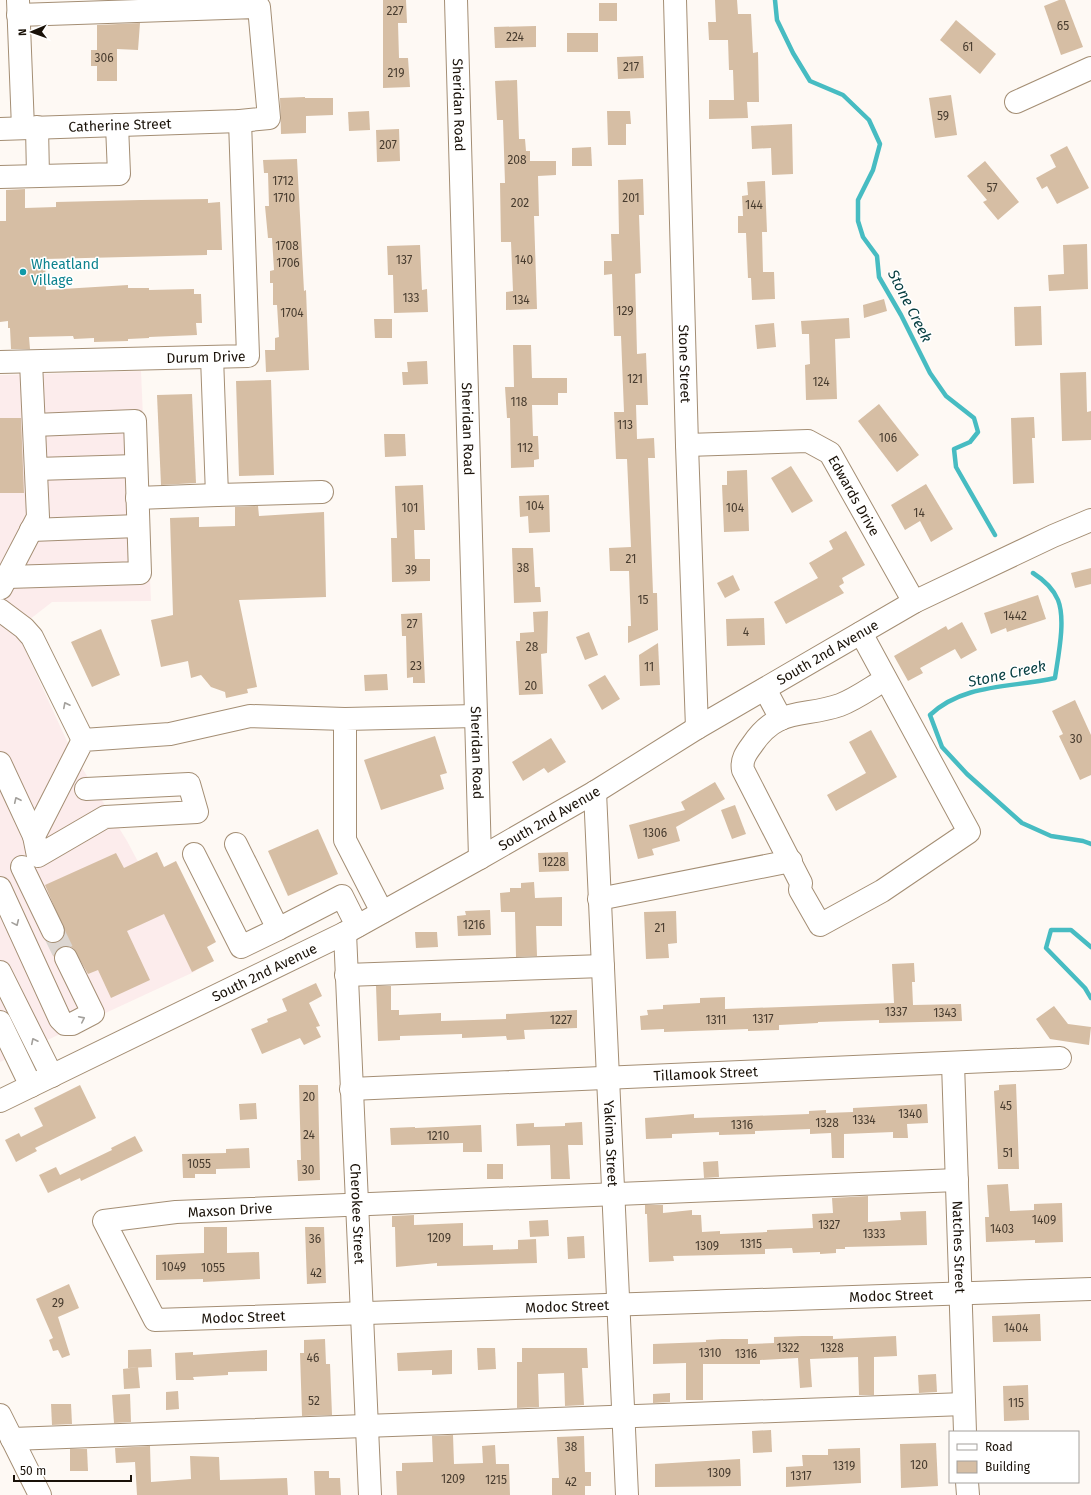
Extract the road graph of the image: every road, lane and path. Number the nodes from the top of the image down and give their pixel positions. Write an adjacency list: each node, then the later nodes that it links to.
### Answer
1 (456, 0): 32 (street, Sheridan Road)
2 (675, 0): 16 (street, Stone Street)
3 (18, 8): 6 (street, Catherine Street); 8 (street)
4 (1091, 68): 5 (street)
5 (1016, 102)
6 (240, 121): 7 (street, Catherine Street); 12 (street, Durum Drive)
7 (117, 125): 8 (street, Catherine Street); 10 (street)
8 (30, 128): 9 (street, Catherine Street); 10 (street)
9 (0, 129)
10 (38, 176): 11 (street)
11 (0, 177)
12 (212, 357): 14 (street, Durum Drive); 20 (street)
13 (0, 362): 14 (street, Durum Drive)
14 (31, 362): 15 (street)
15 (34, 425): 17 (street); 18 (street)
16 (687, 445): 27 (street, Edwards Drive); 35 (street, Stone Street)
17 (136, 466): 18 (street); 21 (street)
18 (36, 470): 24 (street)
19 (322, 492): 20 (street)
20 (217, 496): 21 (street)
21 (137, 498): 23 (street)
22 (1091, 520): 27 (street, South 2nd Avenue)
23 (138, 526): 24 (street); 26 (street)
24 (31, 530): 25 (street)
25 (9, 554): 26 (street)
26 (4, 584)
27 (914, 602): 29 (street, South 2nd Avenue)
28 (0, 610): 36 (street, one-way to 28)
29 (861, 633): 30 (street); 31 (street, South 2nd Avenue)
30 (886, 679): 34 (street); 46 (street)
31 (765, 689): 34 (street); 35 (street, South 2nd Avenue)
32 (476, 716): 33 (street); 45 (street, Sheridan Road)
33 (345, 719): 36 (street); 50 (street)
34 (781, 719): 46 (street)
35 (697, 728): 40 (street, South 2nd Avenue)
36 (83, 740): 38 (street)
37 (0, 763): 43 (street, one-way to 37)
38 (70, 765): 39 (street); 43 (street)
39 (86, 789): 41 (street); 41 (street)
40 (595, 792): 45 (street, South 2nd Avenue); 49 (street, Yakima Street)
41 (105, 817): 43 (street)
42 (236, 844): 51 (street)
43 (31, 853): 47 (street); 53 (street)
44 (194, 854): 51 (street)
45 (480, 858): 50 (street, South 2nd Avenue)
46 (791, 862): 49 (street)
47 (0, 884)
48 (0, 888): 54 (street, one-way to 54)
49 (599, 899): 55 (street, Yakima Street)
50 (382, 912): 52 (street, South 2nd Avenue)
51 (278, 929): 52 (street)
52 (351, 930): 57 (street, Cherokee Street); 61 (street, South 2nd Avenue)
53 (53, 931)
54 (66, 958)
55 (603, 966): 57 (street); 62 (street, Yakima Street)
56 (0, 972): 61 (street, one-way to 56)
57 (346, 975): 64 (street, Cherokee Street)
58 (0, 1022): 63 (street)
59 (1060, 1058): 60 (street, Tillamook Street)
60 (953, 1063): 62 (street, Tillamook Street); 66 (street, Natches Street)
61 (52, 1076): 63 (street, South 2nd Avenue)
62 (608, 1078): 64 (street, Tillamook Street); 67 (street, Yakima Street)
63 (31, 1086): 65 (street, South 2nd Avenue)
64 (352, 1090): 68 (street, Cherokee Street)
65 (0, 1101)
66 (957, 1180): 67 (street, Maxson Drive); 71 (street, Natches Street)
67 (613, 1194): 68 (street, Maxson Drive); 72 (street, Yakima Street)
68 (356, 1204): 69 (street, Maxson Drive); 73 (street, Cherokee Street)
69 (104, 1221): 73 (street, Modoc Street)
70 (1091, 1289): 71 (street, Modoc Street)
71 (960, 1294): 72 (street, Modoc Street); 74 (street, Natches Street)
72 (618, 1305): 73 (street, Modoc Street); 76 (street, Yakima Street)
73 (361, 1313): 77 (street, Cherokee Street)
74 (964, 1404): 76 (street); 78 (street, Natches Street)
75 (0, 1415): 79 (street)
76 (624, 1417): 77 (street); 83 (street, Yakima Street)
77 (367, 1426): 79 (street); 82 (street, Cherokee Street)
78 (965, 1431)
79 (12, 1439): 81 (street)
80 (967, 1483): 84 (street)
81 (40, 1495)
82 (370, 1495)
83 (627, 1495)
84 (968, 1495)

